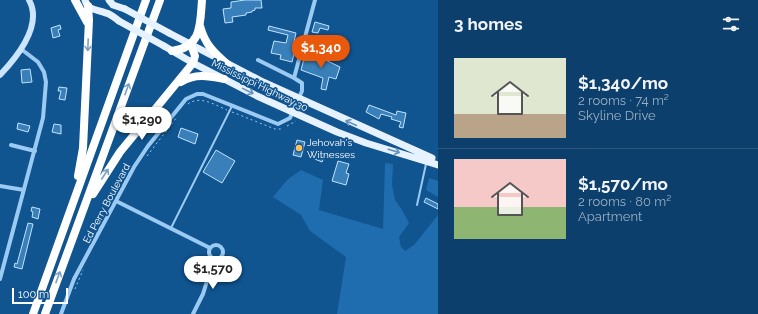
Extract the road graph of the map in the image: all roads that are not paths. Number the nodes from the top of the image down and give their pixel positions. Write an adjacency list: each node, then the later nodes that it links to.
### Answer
1 (29, 0): 12 (street)
2 (75, 0): 9 (highway)
3 (109, 0): 11 (main road, Mississippi Highway 30, bridge)
4 (146, 0): 35 (highway)
5 (160, 0): 36 (highway, one-way to 5)
6 (202, 0): 10 (highway)
7 (315, 0): 18 (street)
8 (87, 3): 9 (highway); 13 (main road, Mississippi Highway 30, bridge)
9 (88, 26): 35 (highway, one-way to 35)
10 (200, 26): 11 (highway); 16 (highway)
11 (191, 45): 13 (highway); 15 (highway); 16 (main road, Mississippi Highway 30)
12 (21, 49): 17 (street); 27 (street)
13 (172, 51): 15 (main road, Mississippi Highway 30)
14 (258, 60): 18 (street)
15 (193, 63): 19 (main road, Mississippi Highway 30); 20 (highway)
16 (227, 64): 21 (main road, Mississippi Highway 30)
17 (0, 75)
18 (294, 78): 21 (street)
19 (224, 79): 20 (highway); 23 (main road, Mississippi Highway 30, one-way to 23)
20 (175, 86): 36 (highway, one-way to 20)
21 (299, 99): 23 (street, Ed Perry Boulevard); 24 (main road, Mississippi Highway 30, one-way to 21)
22 (232, 106): 23 (street, Ed Perry Boulevard); 33 (street, Ed Perry Boulevard); 37 (lane)
23 (293, 112): 26 (main road, Mississippi Highway 30)
24 (382, 137): 26 (main road); 29 (main road, Mississippi Highway 30)
25 (11, 145): 27 (street)
26 (379, 147): 28 (main road, Mississippi Highway 30, one-way to 28)
27 (35, 151): 32 (street)
28 (427, 160): 30 (main road, Mississippi Highway 30); 34 (lane)
29 (438, 161)
30 (438, 164)
31 (0, 186): 32 (street)
32 (24, 190): 40 (street)
33 (116, 201): 37 (street); 43 (street, Ed Perry Boulevard)
34 (417, 205)
35 (68, 220): 41 (highway)
36 (79, 220): 42 (highway, one-way to 36)
37 (171, 228): 38 (street)
38 (210, 248): 39 (street); 39 (street)
39 (214, 259): 44 (street)
40 (0, 279)
41 (33, 314)
42 (45, 314)
43 (61, 314)
44 (193, 314)

